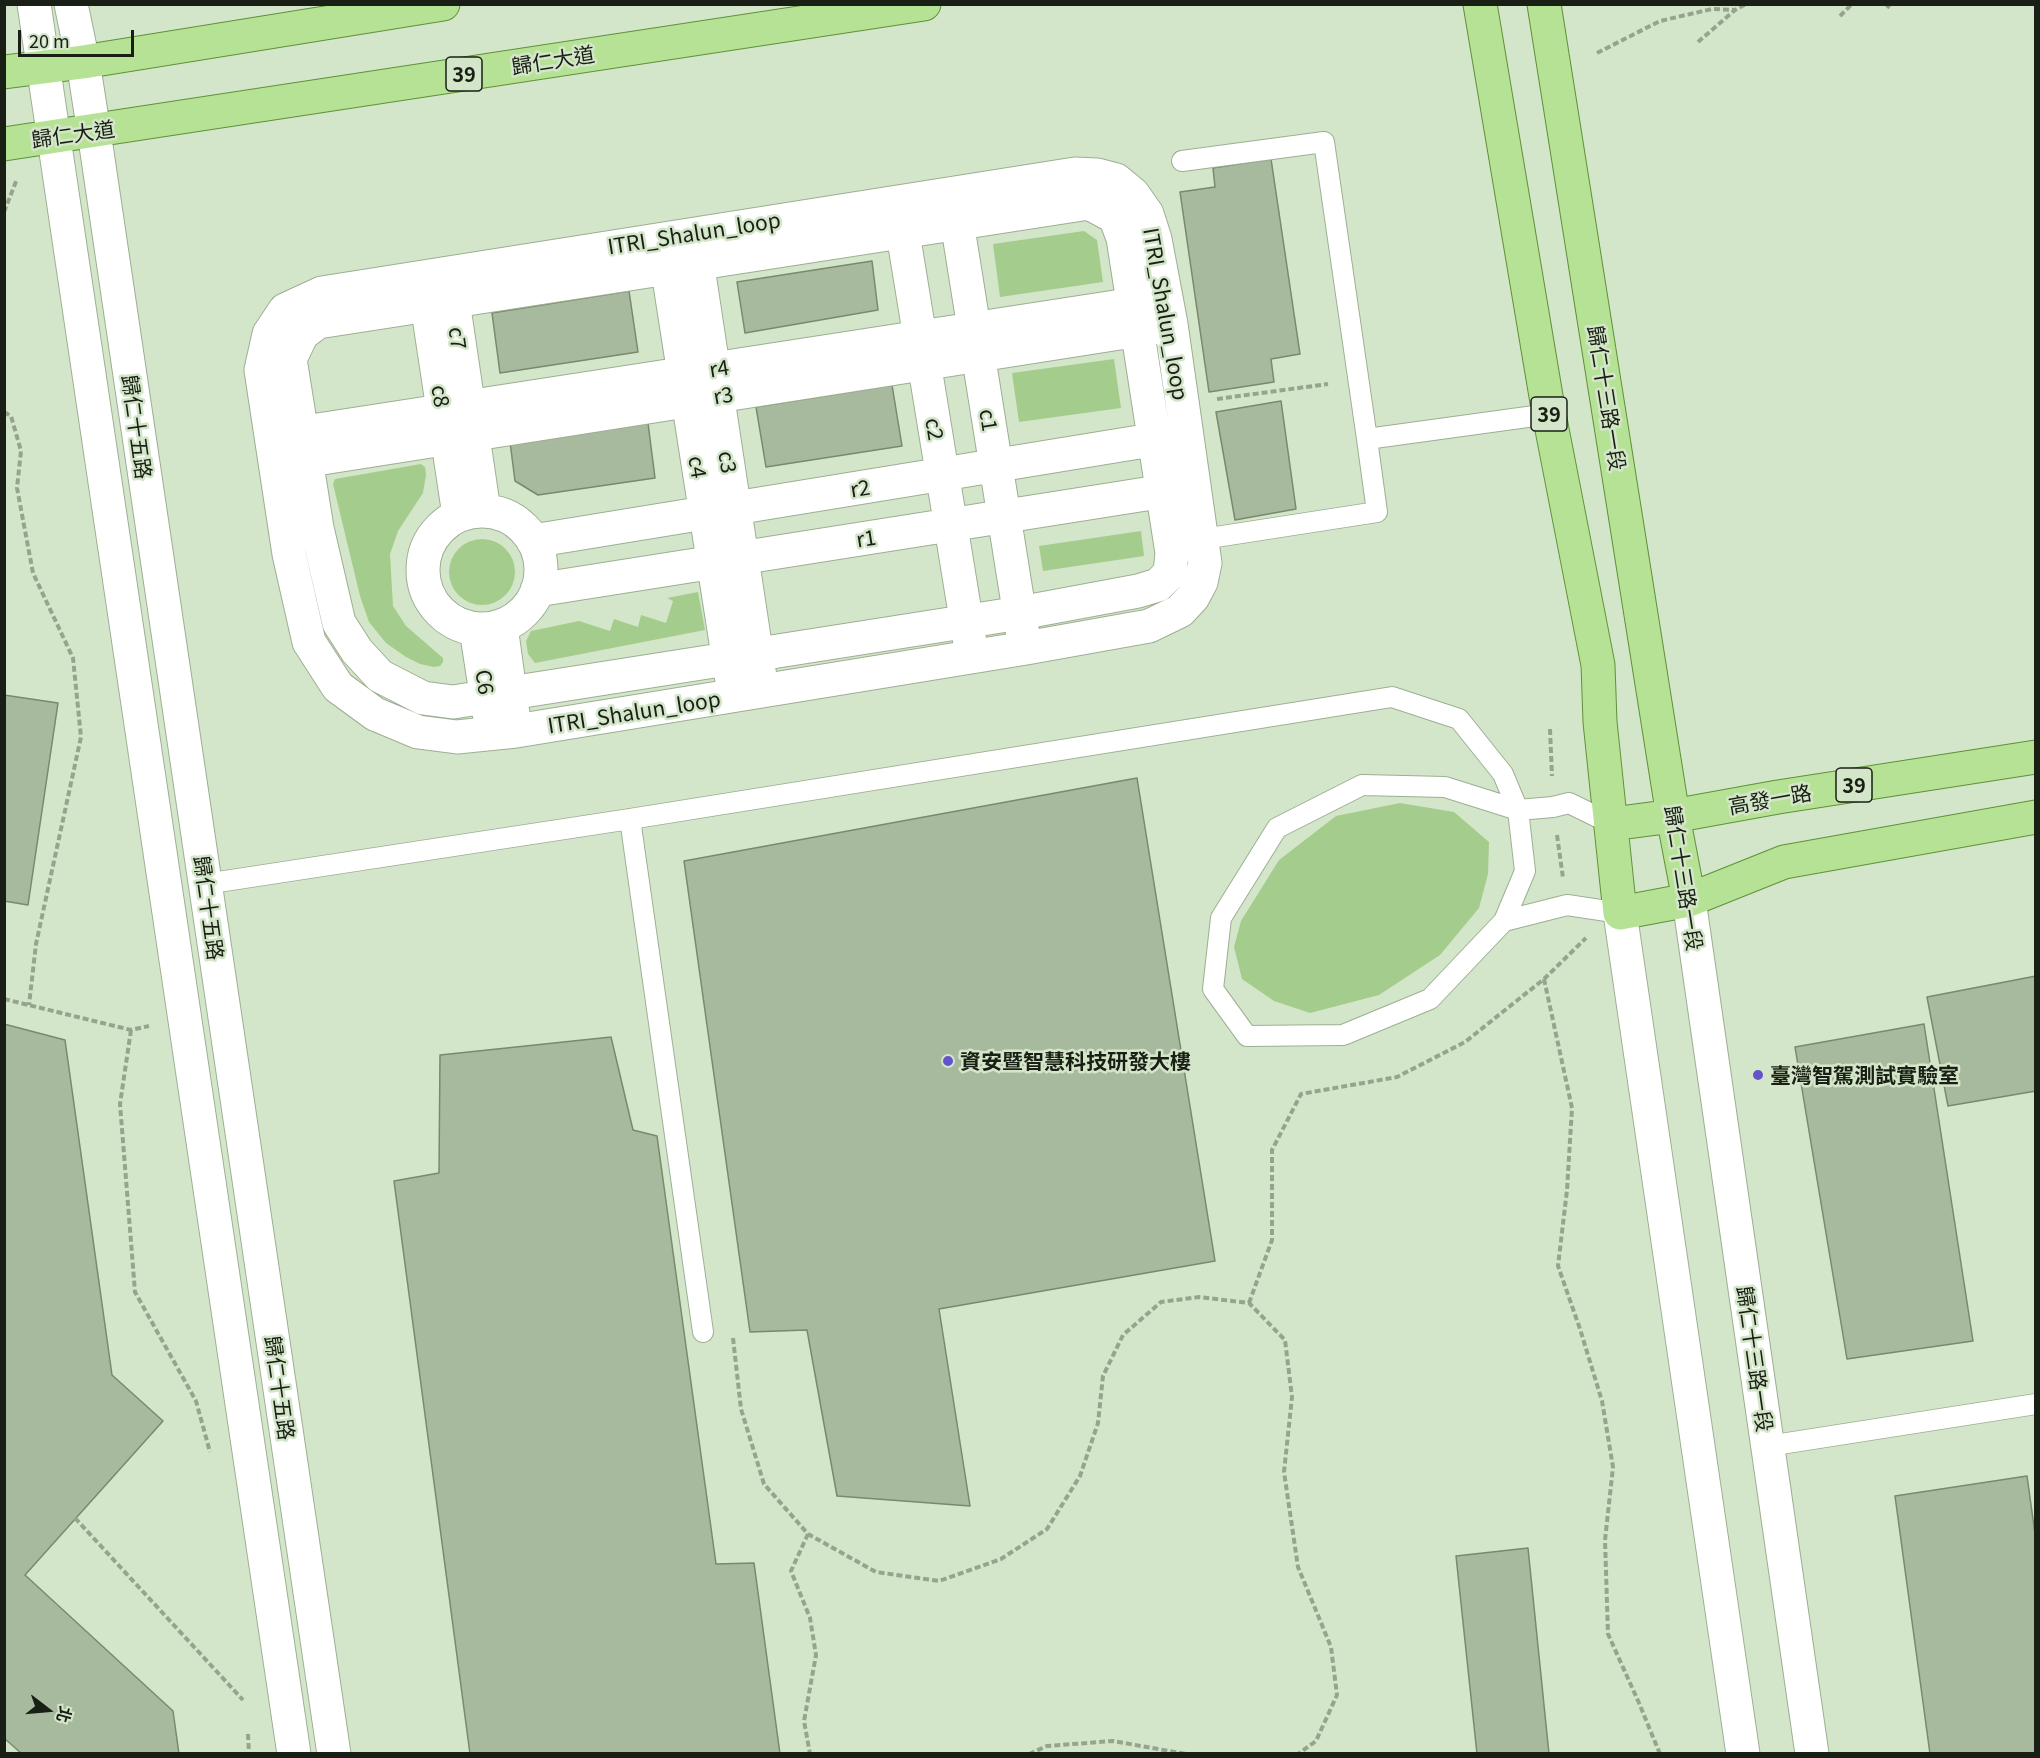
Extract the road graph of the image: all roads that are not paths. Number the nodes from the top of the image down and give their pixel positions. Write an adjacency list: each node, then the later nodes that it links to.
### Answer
1 (34, 4): 8 (street, 歸仁十五路)
2 (71, 4): 7 (street, 歸仁十五路)
3 (443, 4): 7 (main road)
4 (924, 4): 10 (main road, 歸仁大道 / 39)
5 (1480, 4): 23 (main road, 39)
6 (1544, 4): 52 (main road, 歸仁十三路一段)
7 (83, 62): 8 (main road); 10 (street, 歸仁十五路)
8 (43, 66): 9 (main road); 11 (street, 歸仁十五路)
9 (4, 72)
10 (94, 132): 11 (main road, 歸仁大道 / 39); 56 (street, 歸仁十五路)
11 (53, 137): 12 (main road, 歸仁大道 / 39); 63 (street, 歸仁十五路)
12 (4, 144)
13 (1182, 161): 26 (lane)
14 (955, 208): 15 (street, ITRI_Shalun_loop); 18 (street, ITRI_Shalun_loop); 19 (street, ITRI_Shalun_loop); 20 (street, c1)
15 (901, 216): 16 (street, ITRI_Shalun_loop); 21 (street, c2)
16 (680, 251): 17 (street, ITRI_Shalun_loop); 22 (street, c3)
17 (438, 289): 25 (street, c8); 28 (street, ITRI_Shalun_loop)
18 (1169, 312): 19 (street, r3); 24 (street, ITRI_Shalun_loop)
19 (1135, 317): 20 (street, r3); 27 (street, ITRI_Shalun_loop)
20 (977, 342): 21 (street, r3); 29 (street, c1)
21 (922, 350): 22 (street, r3); 30 (street, c2)
22 (701, 385): 25 (street, r3); 33 (street, c3)
23 (1550, 414): 26 (lane); 55 (main road, 39)
24 (1185, 419): 27 (street, r2); 31 (street, ITRI_Shalun_loop)
25 (458, 423): 28 (street); 34 (street)
26 (1367, 439): 37 (lane)
27 (1155, 440): 29 (street, r2); 32 (street, ITRI_Shalun_loop)
28 (288, 449): 48 (street, ITRI_Shalun_loop); 49 (street, ITRI_Shalun_loop)
29 (997, 465): 30 (street, r2); 35 (street, c1)
30 (943, 474): 33 (street, r2); 36 (street, c2)
31 (1195, 486): 32 (street, r1); 37 (street, ITRI_Shalun_loop)
32 (1163, 491): 35 (street, r1); 41 (street, ITRI_Shalun_loop)
33 (720, 510): 38 (street, r2); 39 (street)
34 (471, 513): 38 (street); 43 (street)
35 (1004, 516): 36 (street, r1); 41 (street, c1)
36 (951, 525): 39 (street, r1); 42 (street, c2)
37 (1203, 539): 44 (street, ITRI_Shalun_loop)
38 (533, 541): 40 (street)
39 (727, 560): 40 (street, r1); 46 (street)
40 (537, 590): 43 (street)
41 (1020, 613): 42 (street, ITRI_Shalun_loop); 44 (street, c1)
42 (967, 621): 45 (street, c2); 46 (street, ITRI_Shalun_loop)
43 (489, 628): 48 (street)
44 (1026, 648): 45 (street, ITRI_Shalun_loop)
45 (973, 656): 47 (street, ITRI_Shalun_loop)
46 (742, 657): 47 (street); 48 (street, ITRI_Shalun_loop)
47 (748, 693): 49 (street, ITRI_Shalun_loop)
48 (499, 695): 49 (street)
49 (504, 733)
50 (2036, 757): 52 (main road, 高發一路 / 39)
51 (1518, 810): 54 (lane); 55 (lane); 59 (lane); 59 (lane)
52 (1673, 816): 55 (main road, 高發一路 / 39); 57 (main road, 歸仁十三路一段)
53 (2036, 817): 57 (main road)
54 (630, 819): 56 (lane); 60 (lane)
55 (1612, 824): 58 (main road, 39)
56 (205, 884): 64 (street, 歸仁十五路)
57 (1689, 900): 58 (main road); 62 (street, 歸仁十三路一段)
58 (1620, 913): 59 (lane); 65 (street)
59 (1504, 921)
60 (703, 1332)
61 (2036, 1404): 62 (lane)
62 (1768, 1446): 66 (street, 歸仁十三路一段)
63 (294, 1754)
64 (334, 1754)
65 (1743, 1754)
66 (1812, 1754)

